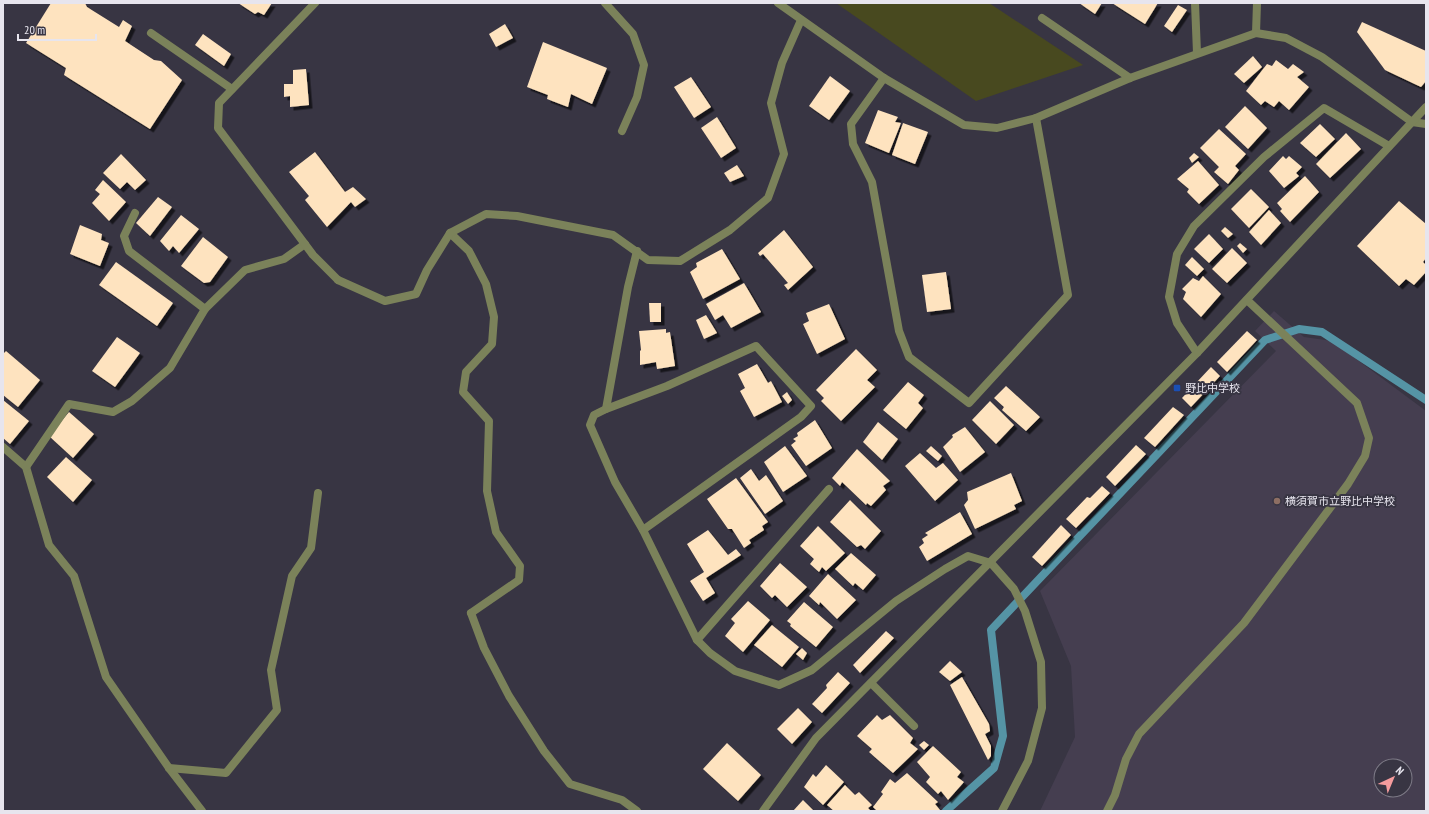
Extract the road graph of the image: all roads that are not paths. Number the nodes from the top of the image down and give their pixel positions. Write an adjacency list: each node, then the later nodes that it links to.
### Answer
1 (315, 3): 13 (street)
2 (605, 3): 18 (street)
3 (778, 3): 7 (street)
4 (1195, 3): 10 (street)
5 (1258, 3): 9 (street)
6 (1042, 18): 12 (street)
7 (801, 20): 11 (street); 23 (street)
8 (151, 33): 13 (street)
9 (1256, 33): 10 (street); 16 (street)
10 (1197, 53): 12 (street)
11 (884, 78): 15 (street); 15 (street)
12 (1130, 78): 15 (street)
13 (232, 89): 22 (street)
14 (1426, 107): 16 (street)
15 (1036, 118)
16 (1412, 122): 17 (street); 19 (street)
17 (1426, 124)
18 (622, 131)
19 (1389, 146): 24 (street); 26 (street)
20 (134, 213): 25 (street)
21 (450, 233): 22 (street); 23 (street); 39 (street)
22 (305, 244): 25 (street)
23 (637, 251): 27 (street)
24 (1247, 300): 26 (street); 42 (street)
25 (205, 309): 29 (street)
26 (1197, 354): 33 (street)
27 (606, 409): 32 (street); 32 (street)
28 (3, 447): 29 (street)
29 (26, 468): 37 (street)
30 (829, 488): 34 (street)
31 (318, 493): 37 (street)
32 (643, 530): 34 (street)
33 (991, 563): 34 (street); 35 (street); 41 (street)
34 (697, 640)
35 (871, 683): 36 (street); 40 (street)
36 (914, 726)
37 (169, 768): 38 (street)
38 (202, 811)
39 (637, 811)
40 (763, 811)
41 (1002, 811)
42 (1107, 811)

